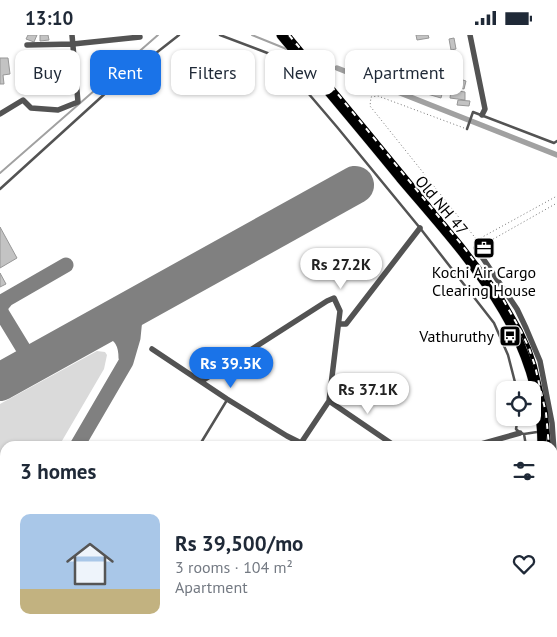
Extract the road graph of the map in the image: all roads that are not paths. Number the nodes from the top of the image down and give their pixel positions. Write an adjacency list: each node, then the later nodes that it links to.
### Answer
1 (72, 35): 7 (street)
2 (179, 35): 13 (lane)
3 (220, 35): 14 (lane)
4 (281, 35): 23 (main road, Old NH 47)
5 (470, 35): 10 (street)
6 (140, 37): 7 (street)
7 (72, 43): 8 (street); 9 (street)
8 (27, 45)
9 (0, 114)
10 (482, 115): 11 (lane); 12 (lane)
11 (467, 129)
12 (557, 141)
13 (0, 189)
14 (420, 228): 16 (street); 19 (lane)
15 (476, 248): 32 (street)
16 (339, 324): 18 (street); 21 (street)
17 (152, 349): 18 (street)
18 (202, 381): 20 (street)
19 (515, 381)
20 (227, 399): 25 (lane); 26 (street)
21 (329, 401): 27 (street); 28 (street)
22 (516, 426): 24 (lane)
23 (541, 432): 24 (lane); 31 (main road, Old NH 47)
24 (522, 434): 29 (street); 30 (lane)
25 (202, 441)
26 (296, 441)
27 (306, 441)
28 (388, 441)
29 (494, 441)
30 (524, 441)
31 (542, 441)
32 (553, 441)

